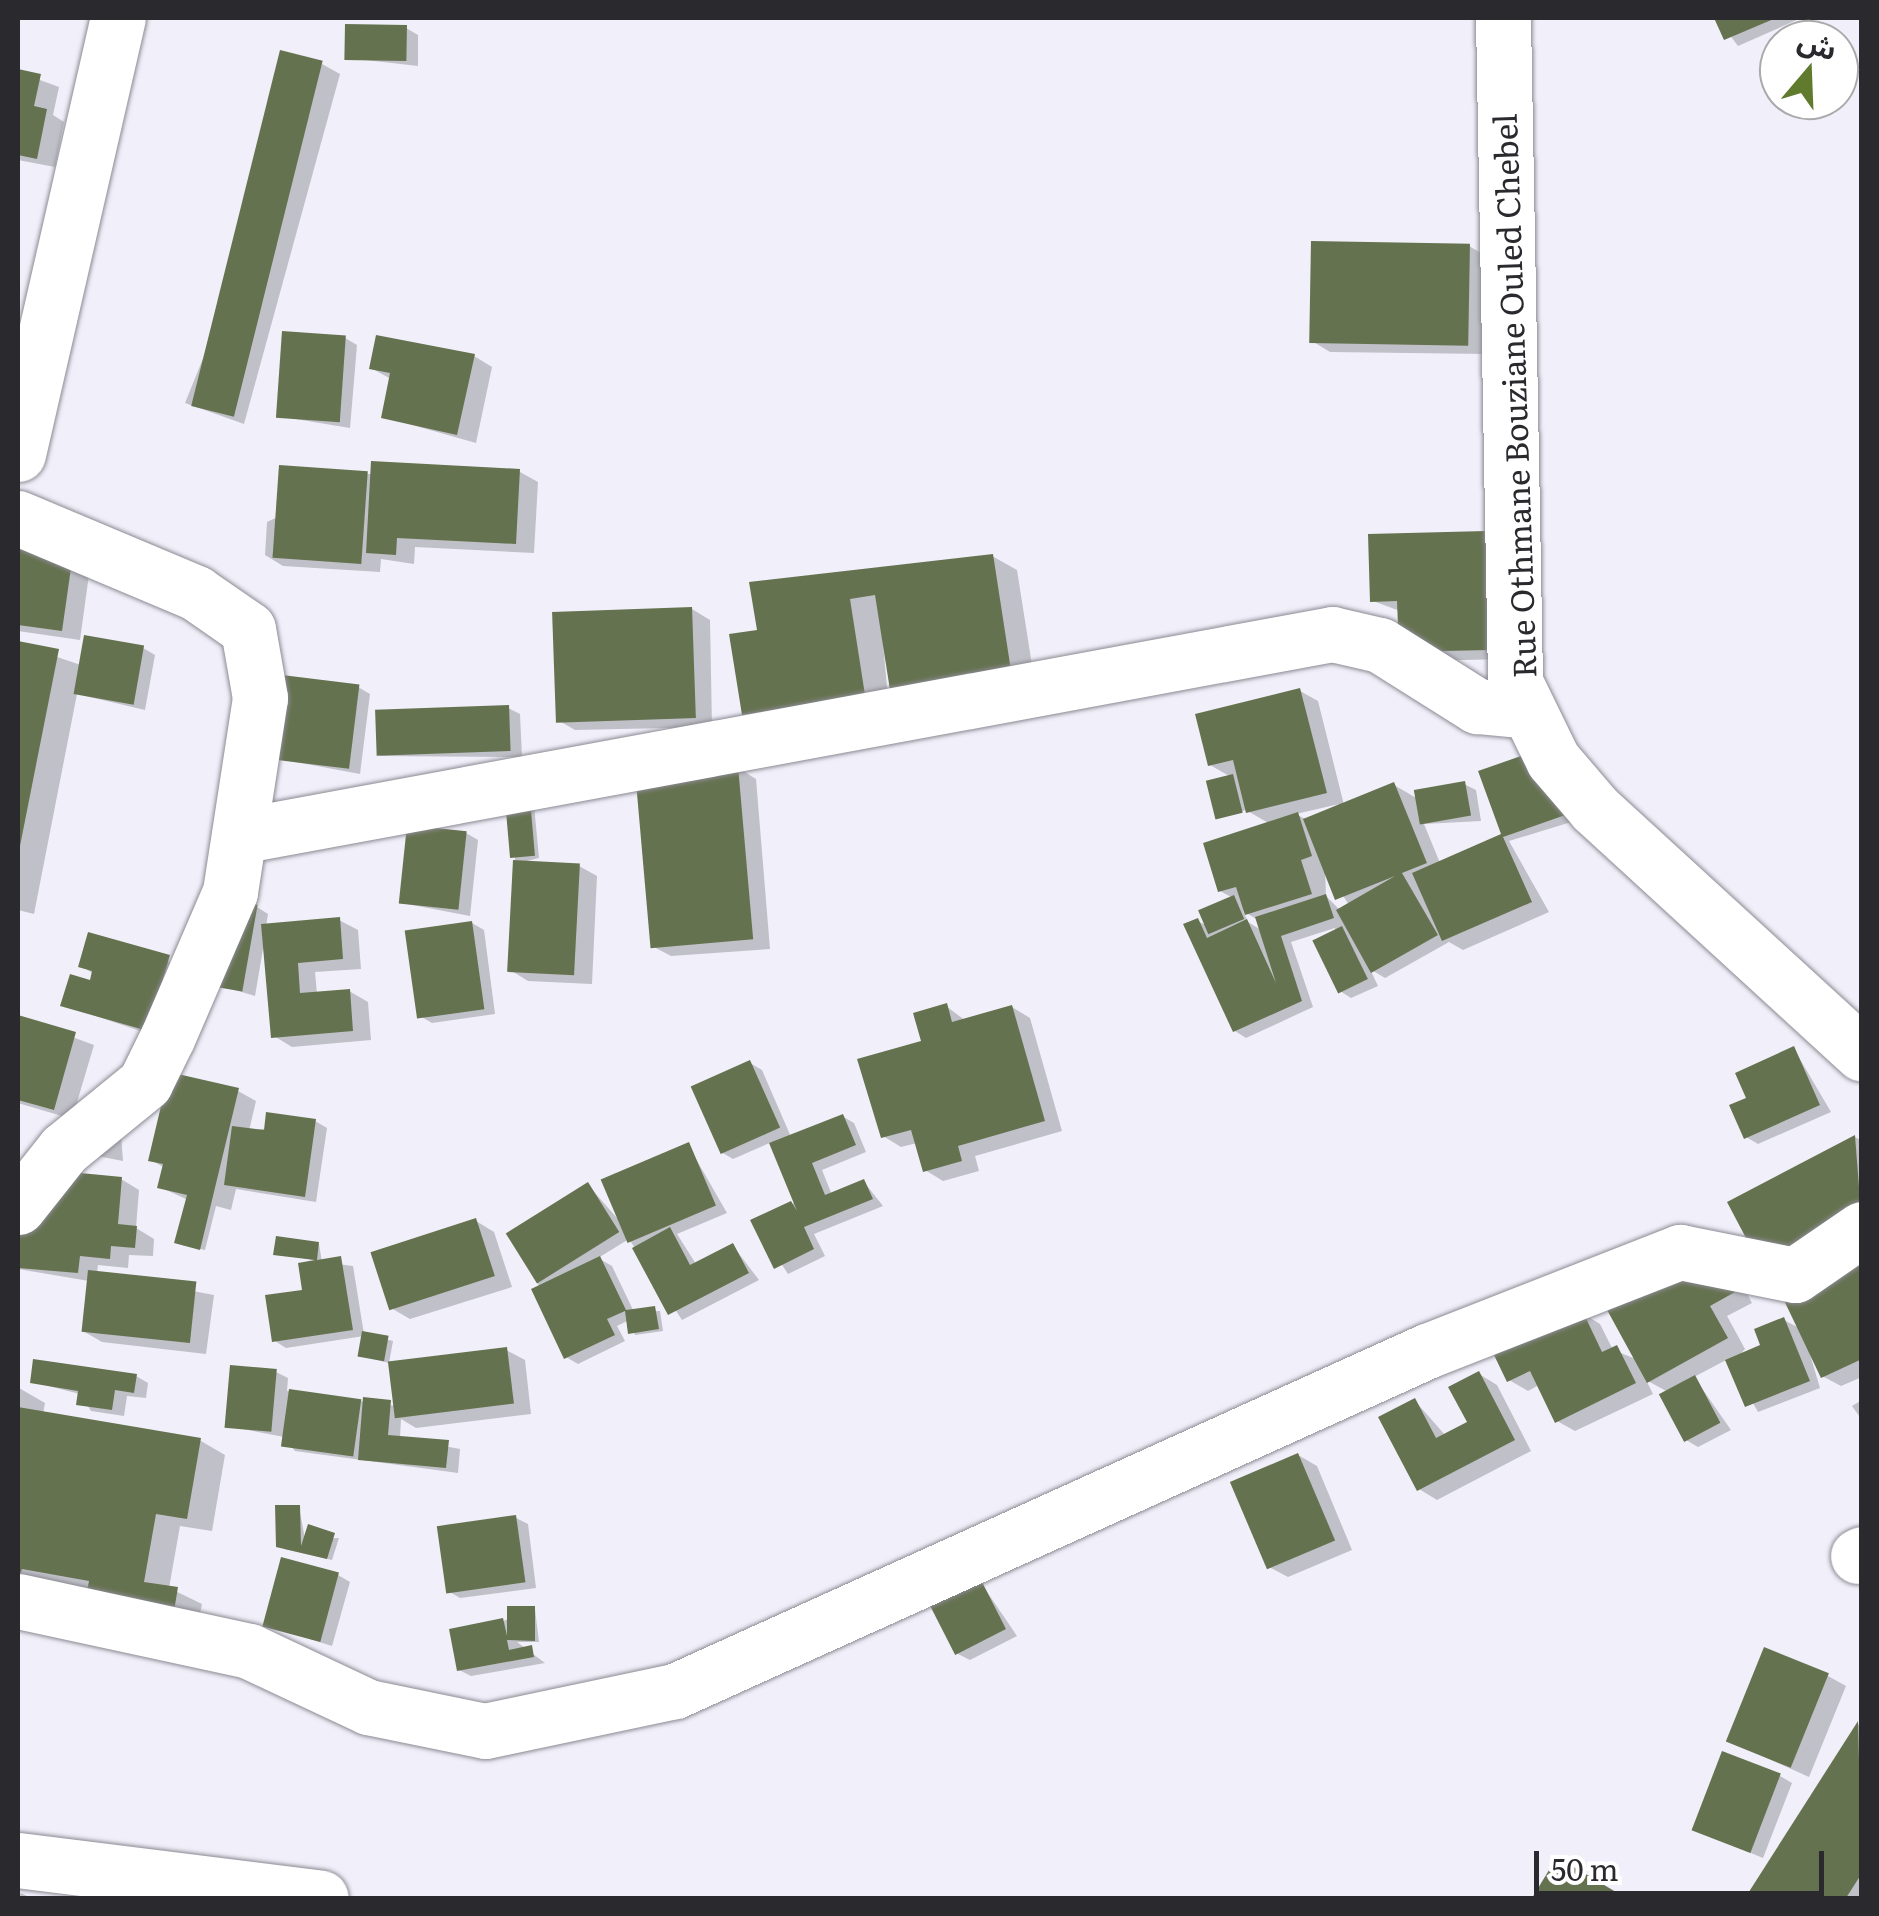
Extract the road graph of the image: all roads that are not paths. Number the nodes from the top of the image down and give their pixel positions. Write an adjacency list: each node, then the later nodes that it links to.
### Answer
1 (118, 18): 3 (street)
2 (1503, 18): 5 (street, Rue Othmane Bouziane Ouled Chebel)
3 (18, 454)
4 (18, 518): 6 (street)
5 (1530, 711): 6 (street); 7 (street, Rue Othmane Bouziane Ouled Chebel)
6 (239, 836): 8 (street)
7 (1862, 1054)
8 (18, 1207)
9 (1862, 1229): 10 (street)
10 (18, 1600)
11 (18, 1860): 12 (street)
12 (321, 1898)

